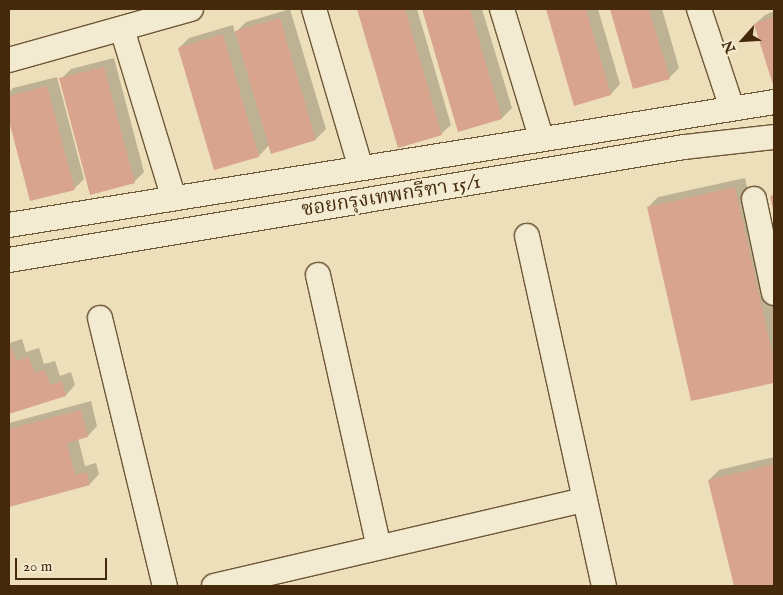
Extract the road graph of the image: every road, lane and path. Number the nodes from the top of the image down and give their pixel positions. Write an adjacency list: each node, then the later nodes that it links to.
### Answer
1 (191, 9): 5 (street)
2 (314, 9): 11 (street)
3 (502, 9): 9 (street)
4 (699, 9): 7 (street)
5 (122, 28): 6 (street); 12 (street)
6 (9, 60)
7 (728, 96)
8 (774, 102): 11 (street, ซอยกรุงเทพกรีฑา 15/1)
9 (540, 134)
10 (774, 137): 13 (street, ซอยกรุงเทพกรีฑา 15/1)
11 (360, 165): 13 (street); 15 (street, ซอยกรุงเทพกรีฑา 15/1)
12 (172, 193)
13 (368, 199): 17 (street, ซอยกรุงเทพกรีฑา 15/1)
14 (754, 199): 19 (street)
15 (9, 225)
16 (528, 236): 21 (street)
17 (9, 260)
18 (318, 275): 22 (street)
19 (774, 293)
20 (100, 318): 23 (street)
21 (584, 500): 22 (street); 25 (street)
22 (379, 547): 24 (street)
23 (164, 586)
24 (214, 586)
25 (604, 586)

